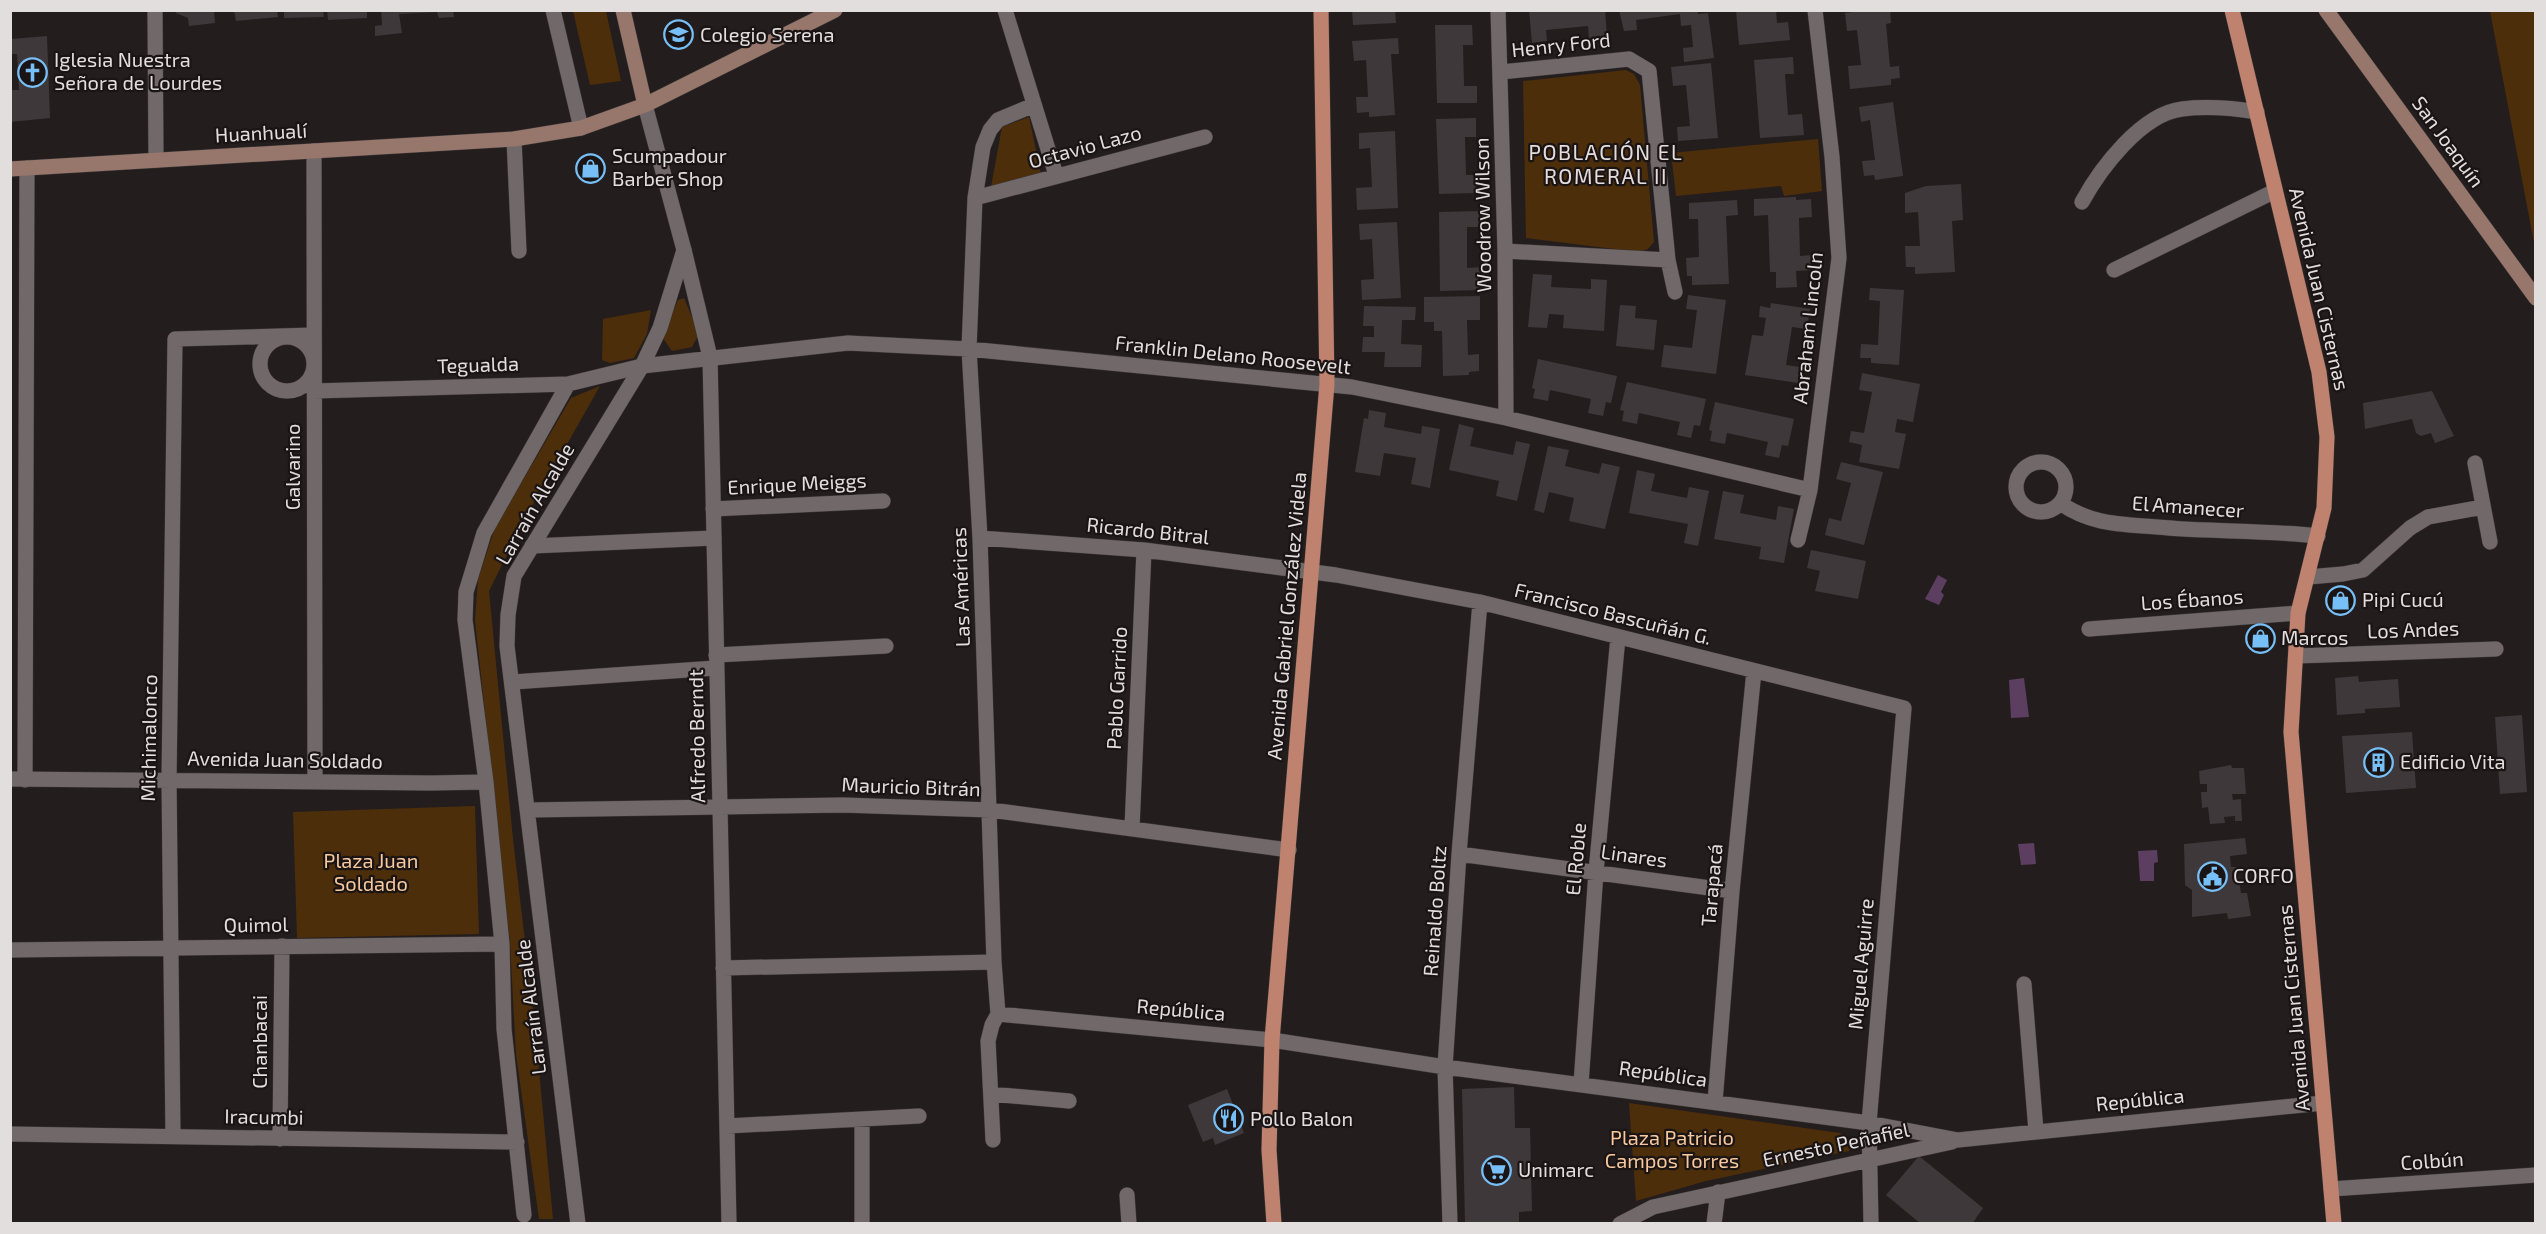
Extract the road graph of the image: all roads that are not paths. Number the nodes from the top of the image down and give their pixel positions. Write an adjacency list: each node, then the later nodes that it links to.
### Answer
1 (155, 10): 19 (street)
2 (553, 10): 15 (street)
3 (622, 10): 12 (main road)
4 (835, 10): 12 (main road, Huanhualí)
5 (1005, 10): 13 (street)
6 (1321, 10): 40 (main road, Avenida Gabriel González Videla)
7 (1498, 10): 11 (street, Woodrow Wilson)
8 (1815, 10): 44 (street, Abraham Lincoln)
9 (2232, 10): 14 (main road, Avenida Juan Cisternas)
10 (2326, 10): 32 (main road, San Joaquín)
11 (1501, 72): 28 (street, Woodrow Wilson); 29 (street, Henry Ford)
12 (645, 105): 15 (main road, Huanhualí); 26 (street)
13 (1034, 105): 22 (street); 24 (street, Las Américas)
14 (2257, 112): 23 (main road, Avenida Juan Cisternas); 25 (street)
15 (581, 128): 17 (main road, Huanhualí)
16 (1205, 137): 22 (street, Octavio Lazo)
17 (514, 140): 18 (main road, Huanhualí); 27 (street)
18 (314, 151): 19 (main road, Huanhualí); 34 (street, Galvarino)
19 (156, 160): 20 (main road, Huanhualí)
20 (27, 168): 21 (main road, Huanhualí); 69 (street)
21 (10, 169)
22 (1056, 175): 24 (street, Octavio Lazo)
23 (2275, 191): 30 (street); 49 (main road, Avenida Juan Cisternas)
24 (975, 198): 35 (street, Las Américas)
25 (2082, 202)
26 (684, 250): 36 (street, Alfredo Berndt); 37 (street, Larraín Alcalde)
27 (519, 251)
28 (1505, 251): 29 (street); 42 (street, Woodrow Wilson)
29 (1668, 260): 31 (street, Henry Ford)
30 (2114, 270)
31 (1675, 292)
32 (2535, 298)
33 (287, 335): 34 (street); 38 (street); 38 (street); 70 (street, Michimalonco)
34 (314, 335): 38 (street, Galvarino)
35 (969, 349): 36 (street, Franklin Delano Roosevelt); 40 (street, Franklin Delano Roosevelt); 51 (street, Las Américas)
36 (710, 357): 37 (street, Franklin Delano Roosevelt); 48 (street, Alfredo Berndt)
37 (642, 366): 39 (street, Tegualda); 54 (street, Larraín Alcalde)
38 (314, 370): 41 (street, Galvarino)
39 (568, 384): 41 (street, Tegualda); 72 (street, Larraín Alcalde)
40 (1327, 384): 42 (street, Franklin Delano Roosevelt); 56 (main road, Avenida Gabriel González Videla)
41 (314, 391): 71 (street, Galvarino)
42 (1506, 418): 44 (street, Franklin Delano Roosevelt)
43 (2475, 463): 47 (street)
44 (1810, 490): 52 (street, Abraham Lincoln)
45 (883, 501): 48 (street, Enrique Meiggs)
46 (2060, 503): 49 (street, El Amanecer)
47 (2483, 507): 53 (street); 57 (street)
48 (713, 509): 50 (street, Alfredo Berndt)
49 (2318, 536): 57 (main road, Avenida Juan Cisternas)
50 (714, 538): 54 (street); 65 (street, Alfredo Berndt)
51 (980, 538): 55 (street, Ricardo Bitral); 75 (street, Las Américas)
52 (1798, 540)
53 (2490, 542)
54 (532, 546): 67 (street, Larraín Alcalde)
55 (1144, 550): 56 (street, Ricardo Bitral); 76 (street, Pablo Garrido)
56 (1310, 572): 58 (street, Francisco Bascuñán G.); 77 (main road, Avenida Gabriel González Videla)
57 (2307, 577): 59 (main road, Avenida Juan Cisternas)
58 (1480, 603): 61 (street, Francisco Bascuñán G.); 78 (street, Reinaldo Boltz)
59 (2298, 613): 60 (street, Los Ébanos); 64 (main road, Avenida Juan Cisternas)
60 (2089, 629)
61 (1618, 637): 66 (street, Francisco Bascuñán G.); 79 (street, El Roble)
62 (886, 646): 65 (street)
63 (2496, 648): 64 (street, Los Andes)
64 (2296, 656): 95 (main road, Avenida Juan Cisternas)
65 (716, 662): 67 (street); 73 (street, Alfredo Berndt)
66 (1754, 671): 68 (street, Francisco Bascuñán G.); 80 (street, Tarapacá)
67 (513, 682): 74 (street, Larraín Alcalde)
68 (1904, 708): 98 (street, Miguel Aguirre)
69 (18, 779): 70 (street, Avenida Juan Soldado)
70 (169, 780): 71 (street, Avenida Juan Soldado); 83 (street, Michimalonco)
71 (315, 782): 72 (street, Avenida Juan Soldado)
72 (486, 782): 81 (street, Larraín Alcalde)
73 (720, 807): 74 (street, Mauricio Bitrán); 75 (street, Mauricio Bitrán); 86 (street, Alfredo Berndt)
74 (529, 810): 113 (street, Larraín Alcalde)
75 (991, 810): 76 (street, Mauricio Bitrán); 85 (street, Las Américas)
76 (1132, 828): 77 (street, Mauricio Bitrán)
77 (1289, 850): 89 (main road, Avenida Gabriel González Videla)
78 (1459, 854): 79 (street, Linares); 90 (street, Reinaldo Boltz)
79 (1596, 873): 80 (street, Linares); 91 (street, El Roble)
80 (1732, 891): 94 (street, Tarapacá)
81 (502, 944): 82 (street, Quimol); 106 (street, Larraín Alcalde)
82 (282, 946): 83 (street, Quimol); 103 (street, Chanbacai)
83 (170, 947): 84 (street, Quimol); 102 (street, Michimalonco)
84 (10, 950)
85 (994, 962): 86 (street); 88 (street, Las Américas)
86 (723, 968): 99 (street, Alfredo Berndt)
87 (2024, 984): 100 (street)
88 (998, 1014): 89 (street, República); 92 (street, Las Américas)
89 (1272, 1040): 90 (street, República); 117 (main road, Avenida Gabriel González Videla)
90 (1445, 1067): 91 (street, República); 118 (street, Reinaldo Boltz)
91 (1581, 1084): 94 (street, República)
92 (991, 1094): 93 (street); 104 (street, Las Américas)
93 (1069, 1101)
94 (1714, 1102): 98 (street, República)
95 (2323, 1103): 100 (street, República); 109 (main road, Avenida Juan Cisternas)
96 (919, 1116): 97 (street)
97 (862, 1119): 99 (street); 115 (street)
98 (1869, 1123): 105 (street, República); 107 (street, Miguel Aguirre)
99 (727, 1126): 114 (street, Alfredo Berndt)
100 (2036, 1131): 105 (street, República)
101 (10, 1134): 102 (street, Iracumbi)
102 (173, 1137): 103 (street, Iracumbi)
103 (280, 1139): 106 (street, Iracumbi)
104 (993, 1140)
105 (1958, 1140): 107 (street, Ernesto Peñafiel)
106 (517, 1142): 112 (street, Larraín Alcalde)
107 (1870, 1160): 110 (street, Ernesto Peñafiel); 121 (street, Miguel Aguirre)
108 (2535, 1175): 109 (street, Colbún)
109 (2331, 1189): 122 (main road, Avenida Juan Cisternas)
110 (1718, 1192): 119 (street, Ernesto Peñafiel); 120 (street)
111 (1127, 1195): 116 (street)
112 (524, 1215)
113 (578, 1224)
114 (729, 1224)
115 (862, 1224)
116 (1129, 1224)
117 (1274, 1224)
118 (1450, 1224)
119 (1620, 1224)
120 (1714, 1224)
121 (1871, 1224)
122 (2334, 1224)

